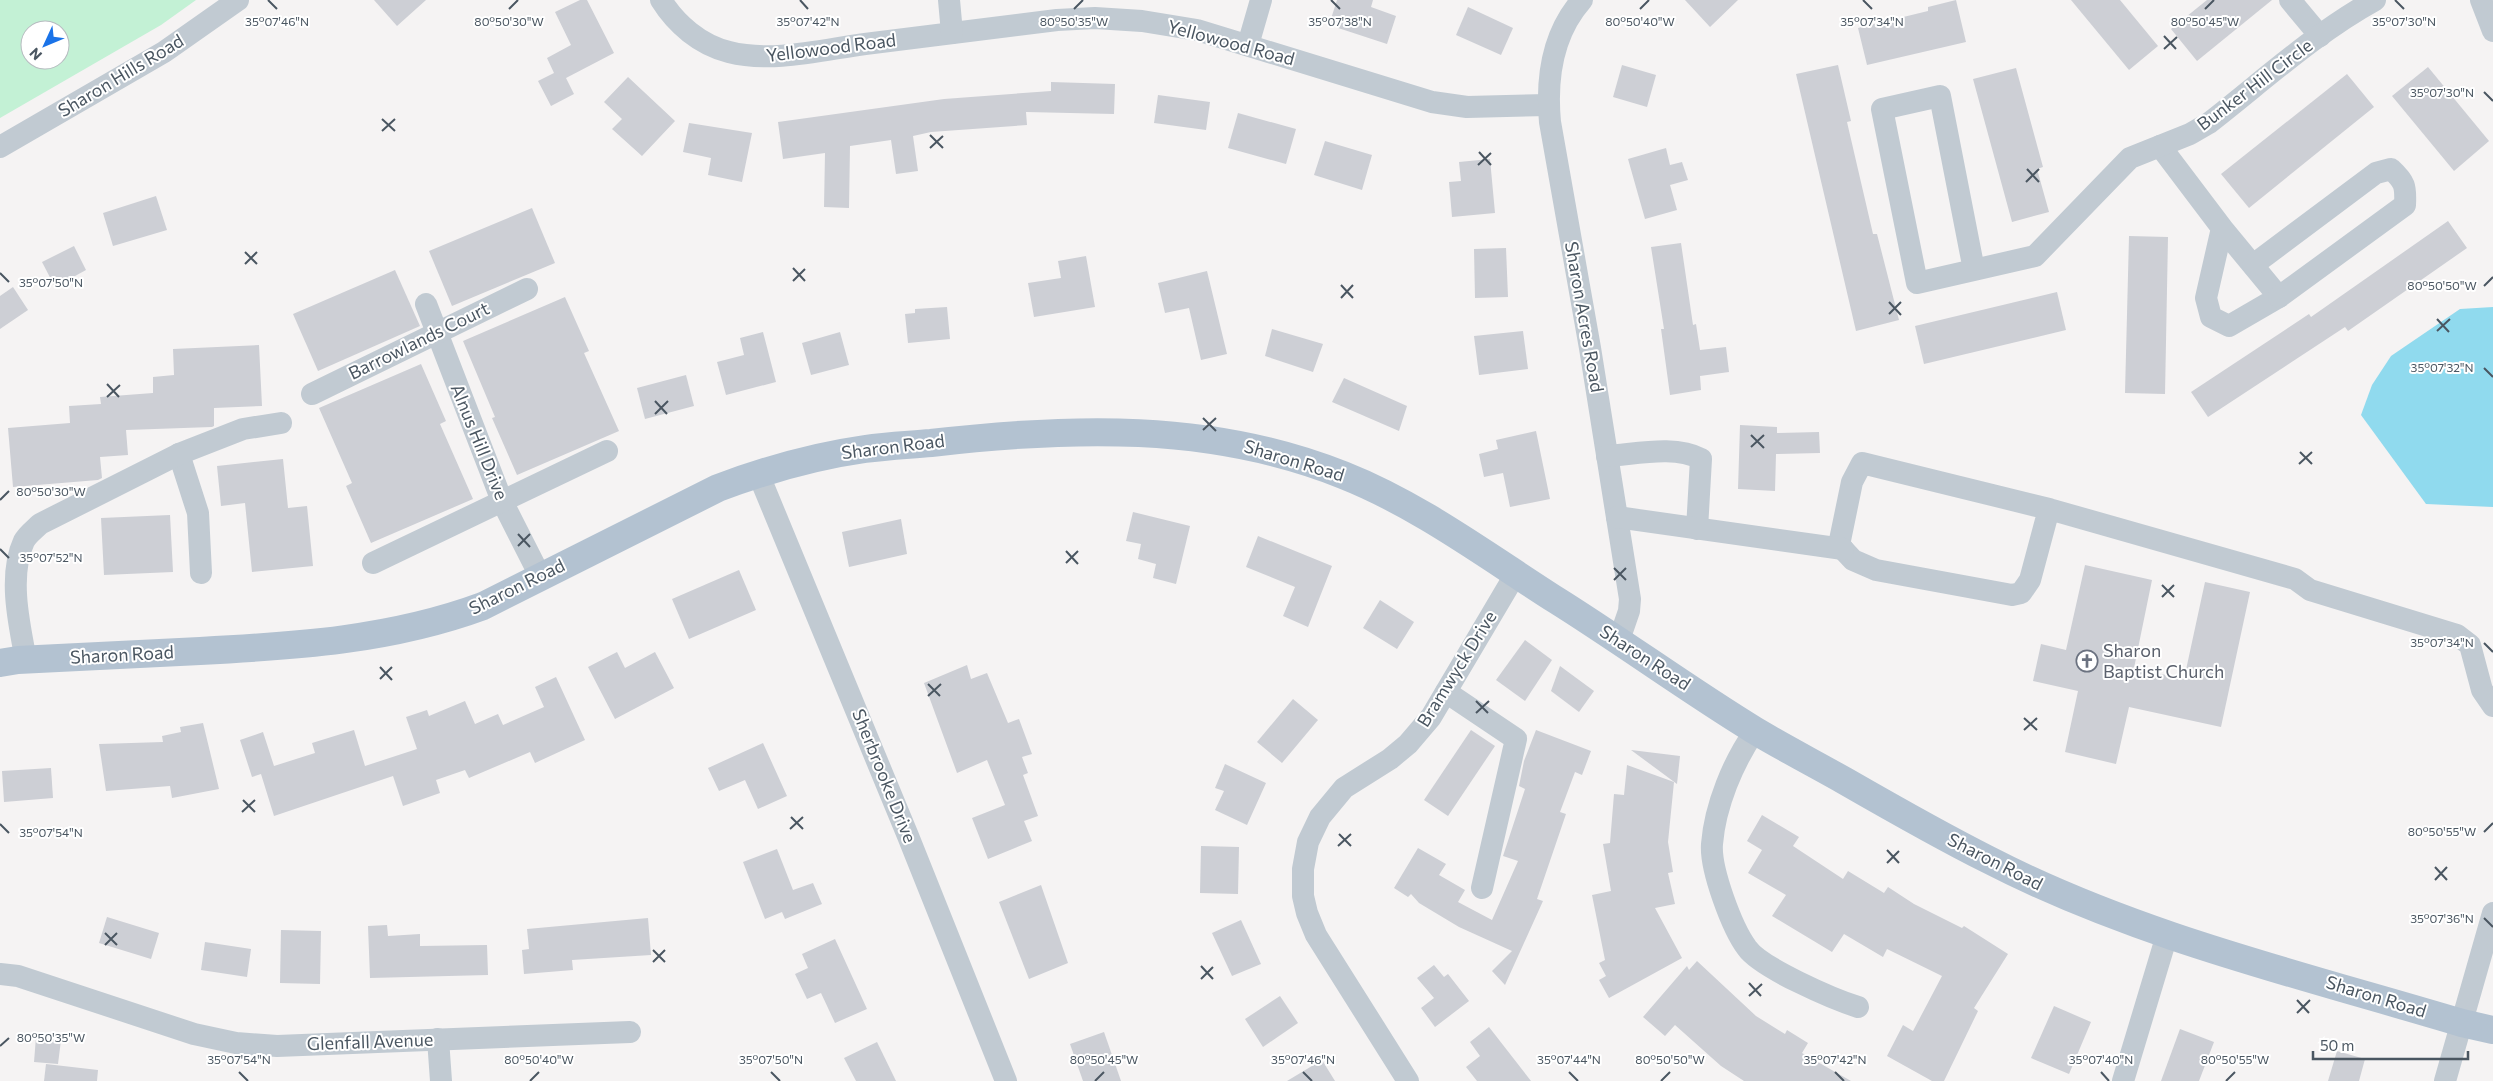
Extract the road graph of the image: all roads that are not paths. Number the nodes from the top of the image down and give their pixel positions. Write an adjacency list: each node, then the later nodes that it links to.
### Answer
1 (238, 0): 15 (street, Sharon Hills Road)
2 (661, 0): 10 (street, Yellowood Road)
3 (949, 0): 10 (street)
4 (1262, 0): 12 (street)
5 (1582, 0): 13 (street, Sharon Acres Road)
6 (2290, 0): 11 (street)
7 (2375, 0): 11 (street, Bunker Hill Circle)
8 (2481, 0): 9 (street)
9 (2493, 31)
10 (952, 33): 12 (street, Yellowood Road)
11 (2320, 36): 14 (street, Bunker Hill Circle)
12 (1248, 45): 13 (street, Yellowood Road)
13 (1548, 105): 27 (street, Sharon Acres Road)
14 (2160, 146): 16 (street); 18 (street, Bunker Hill Circle)
15 (0, 147)
16 (2222, 228): 17 (street); 20 (street)
17 (2253, 265): 20 (street); 20 (street)
18 (1974, 270): 18 (street)
19 (527, 288): 22 (street, Barrowlands Court)
20 (2279, 297)
21 (426, 304): 22 (street, Alnus Hill Drive)
22 (435, 332): 23 (street, Barrowlands Court); 29 (street, Alnus Hill Drive)
23 (312, 394)
24 (281, 423): 26 (street)
25 (607, 451): 29 (street)
26 (179, 454): 35 (street); 39 (street)
27 (1607, 456): 31 (street, Sharon Acres Road); 32 (street)
28 (758, 473): 36 (main road, Sharon Road); 37 (main road, Sharon Road); 53 (street, Sherbrooke Drive)
29 (502, 501): 34 (street); 37 (street, Alnus Hill Drive)
30 (2049, 509): 33 (street); 33 (street); 41 (street)
31 (1617, 517): 32 (street); 38 (street, Sharon Acres Road)
32 (1697, 529): 33 (street)
33 (1843, 549)
34 (373, 563)
35 (201, 573)
36 (1516, 575): 38 (main road, Sharon Road); 40 (street, Bramwyck Drive)
37 (540, 576): 39 (main road, Sharon Road)
38 (1619, 640): 42 (main road, Sharon Road)
39 (13, 661)
40 (1446, 692): 43 (street); 54 (street, Bramwyck Drive)
41 (2493, 706)
42 (1755, 730): 45 (main road, Sharon Road); 47 (street)
43 (1482, 888)
44 (2493, 913): 48 (street)
45 (2167, 935): 48 (main road, Sharon Road); 55 (street)
46 (0, 974): 51 (street, Glenfall Avenue)
47 (1858, 1007)
48 (2462, 1023): 49 (main road, Sharon Road); 56 (street)
49 (2493, 1030)
50 (630, 1032): 51 (street, Glenfall Avenue)
51 (438, 1039): 52 (street)
52 (441, 1081)
53 (1006, 1081)
54 (1408, 1081)
55 (2123, 1081)
56 (2445, 1081)

